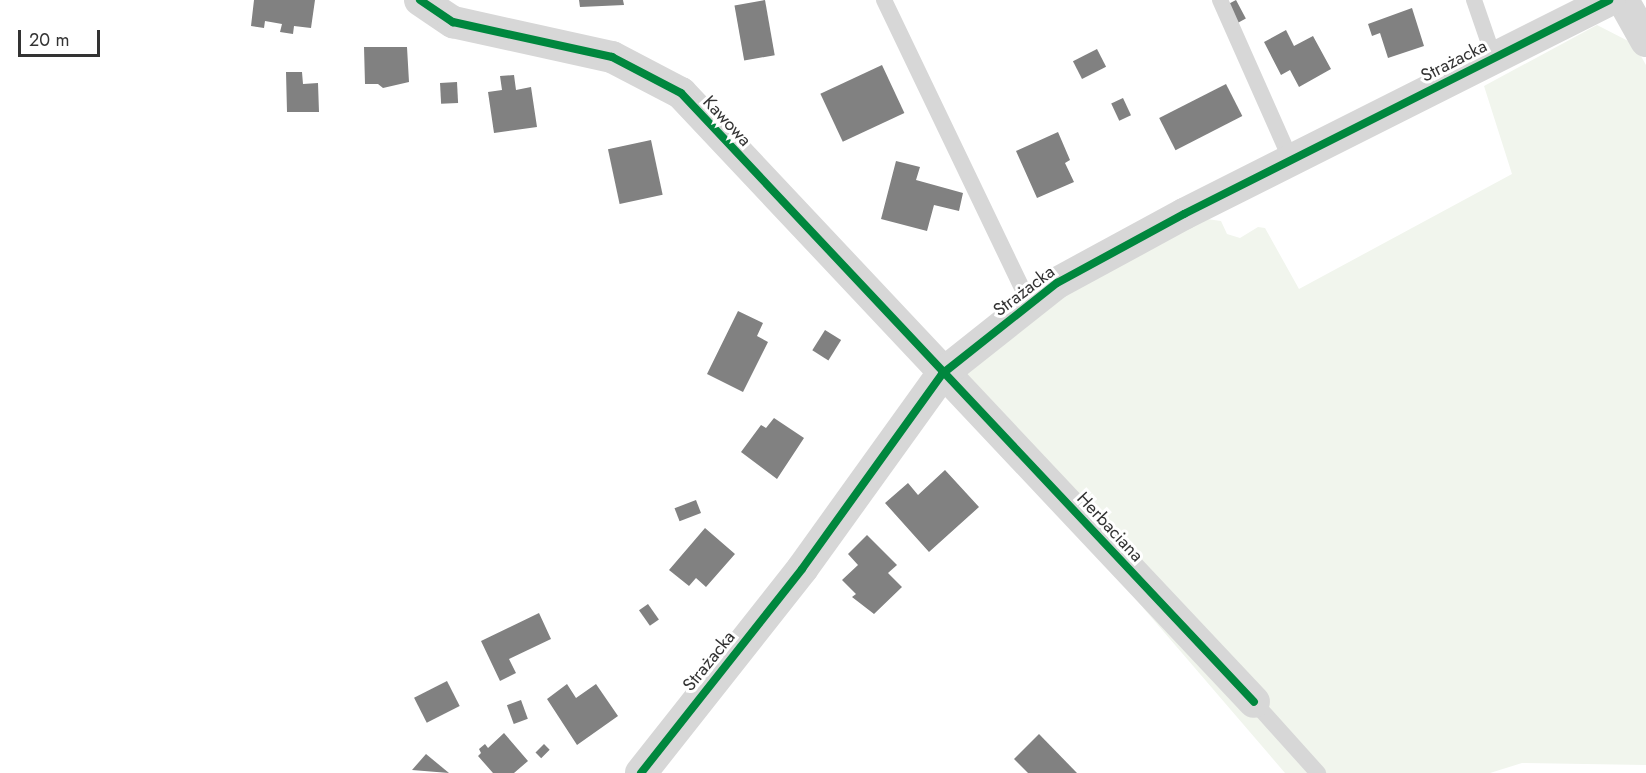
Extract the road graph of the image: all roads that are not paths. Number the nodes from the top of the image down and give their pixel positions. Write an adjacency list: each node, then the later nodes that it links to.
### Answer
1 (420, 0): 11 (street, Kawowa)
2 (884, 0): 10 (lane)
3 (1220, 0): 9 (lane)
4 (1474, 0): 8 (lane)
5 (1609, 0): 8 (street, Strażacka)
6 (1623, 0): 7 (street)
7 (1646, 41)
8 (1494, 58): 9 (street, Strażacka)
9 (1291, 160): 10 (street, Strażacka)
10 (1030, 304): 11 (street, Strażacka)
11 (942, 374): 12 (street, Herbaciana); 13 (street, Strażacka)
12 (1254, 702): 14 (lane, Herbaciana)
13 (641, 773)
14 (1318, 773)

